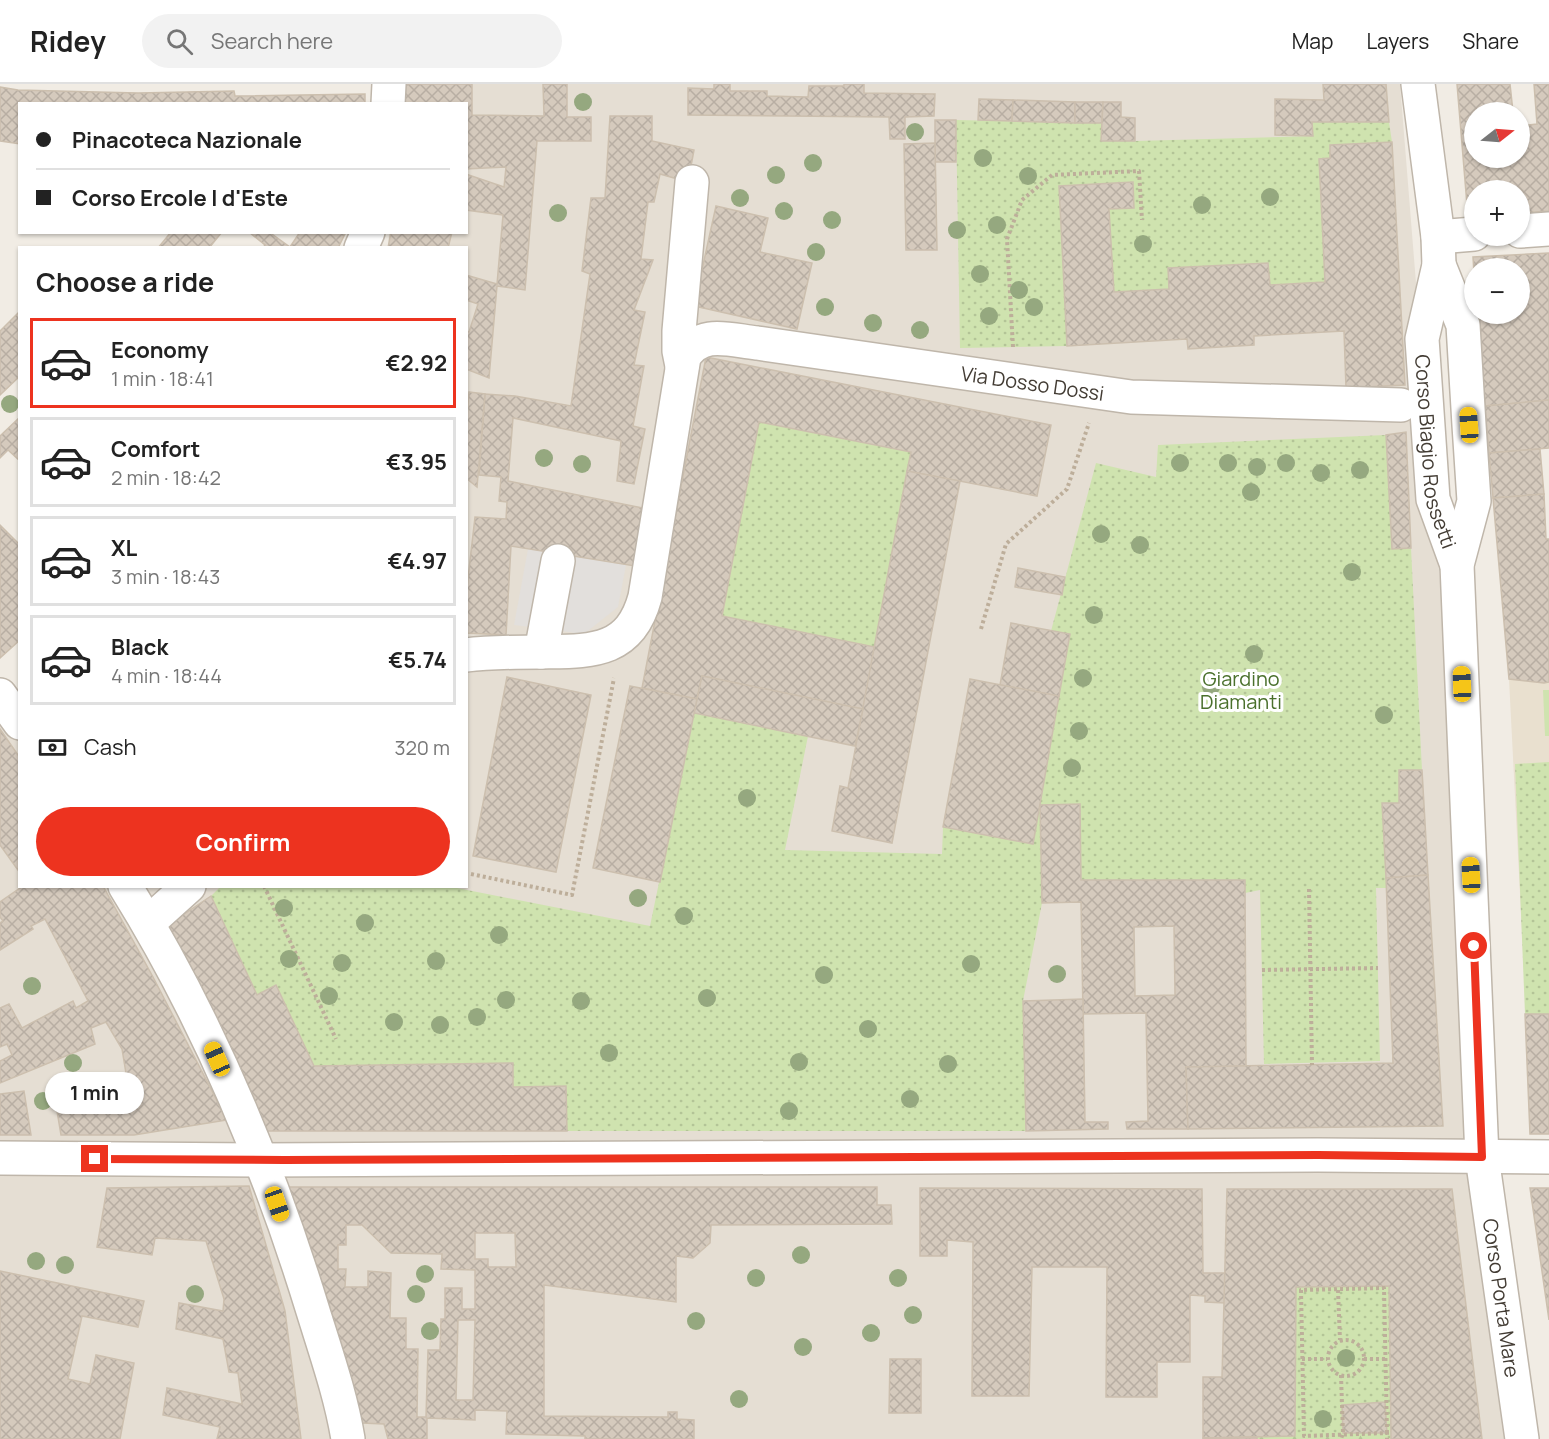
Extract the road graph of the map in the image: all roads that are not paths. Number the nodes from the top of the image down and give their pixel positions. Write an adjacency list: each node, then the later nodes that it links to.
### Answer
1 (389, 84): 3 (street)
2 (1418, 84): 8 (street, Corso Biagio Rossetti)
3 (388, 102)
4 (692, 182): 9 (street, Via Dosso Dossi)
5 (1549, 229): 6 (street)
6 (1530, 230)
7 (1464, 239): 8 (street)
8 (1438, 251): 17 (street, Corso Biagio Rossetti)
9 (682, 366): 10 (street, Via Dosso Dossi); 12 (street, Via Dosso Dossi)
10 (1401, 405)
11 (558, 561): 12 (street)
12 (541, 652): 13 (street)
13 (468, 655)
14 (126, 888): 16 (street)
15 (187, 888): 16 (street)
16 (148, 923): 20 (street)
17 (1468, 1157): 18 (street); 20 (street); 22 (street, Corso Porta Mare)
18 (1549, 1157)
19 (0, 1158): 20 (street)
20 (260, 1160): 21 (street)
21 (348, 1439)
22 (1522, 1439)

